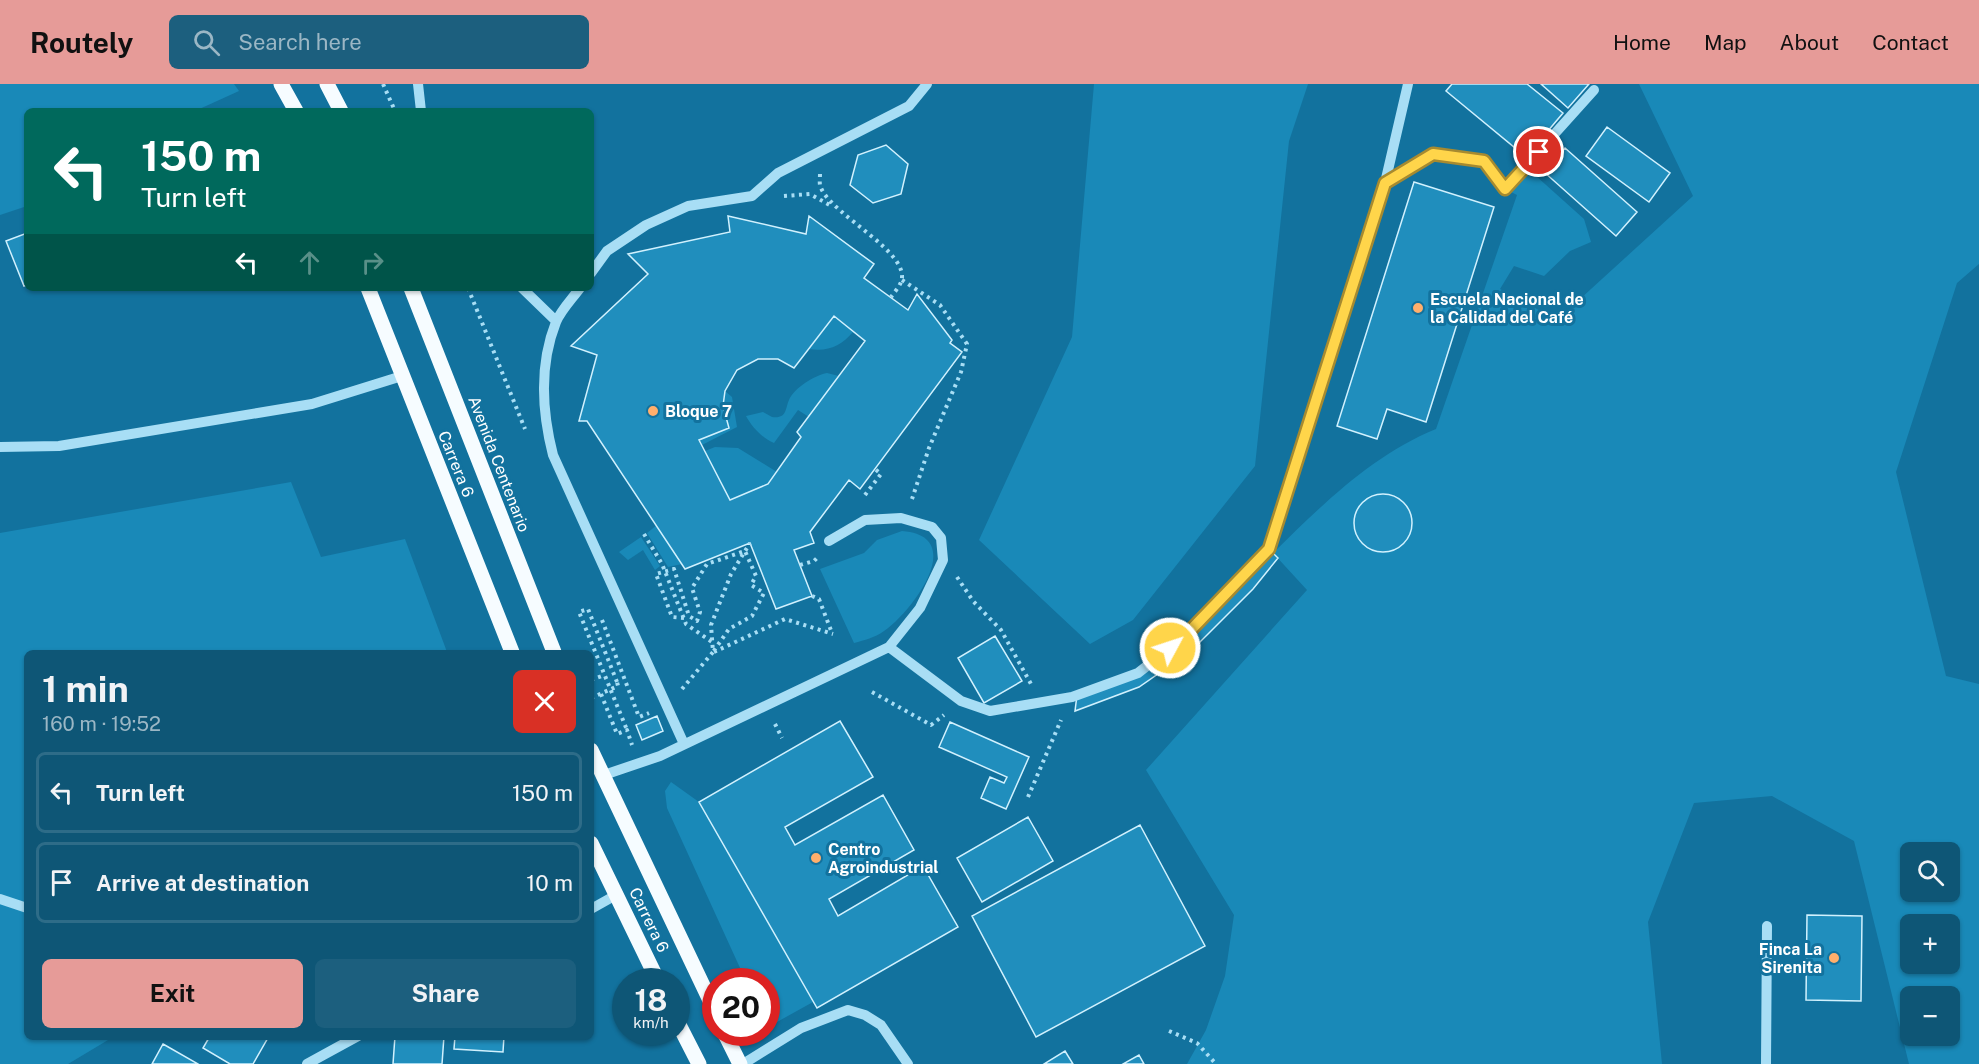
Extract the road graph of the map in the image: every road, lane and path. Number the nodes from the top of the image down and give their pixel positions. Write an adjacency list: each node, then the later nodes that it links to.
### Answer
1 (281, 84): 8 (main road)
2 (327, 84): 9 (main road)
3 (383, 84): 10 (path)
4 (418, 84): 11 (street)
5 (927, 84): 14 (street)
6 (1408, 84): 13 (street)
7 (1594, 90): 13 (street)
8 (294, 108)
9 (339, 108)
10 (394, 108)
11 (421, 108)
12 (820, 173): 15 (path)
13 (1385, 183): 47 (street)
14 (752, 196): 15 (path); 16 (street)
15 (836, 208): 17 (path)
16 (594, 269)
17 (902, 280): 22 (path); 28 (path)
18 (369, 291): 24 (main road, Carrera 6)
19 (412, 291): 40 (main road, Avenida Centenario)
20 (525, 291): 23 (street)
21 (578, 291): 23 (street)
22 (891, 297)
23 (556, 321): 49 (street)
24 (402, 376): 25 (street); 39 (main road, Carrera 6)
25 (0, 447)
26 (875, 469): 27 (path)
27 (865, 495)
28 (901, 518): 30 (street); 33 (street)
29 (644, 534): 34 (path)
30 (830, 541)
31 (750, 543): 32 (path)
32 (745, 551): 34 (path); 37 (path); 41 (path)
33 (943, 560): 38 (street); 48 (path)
34 (666, 573): 36 (path); 36 (path)
35 (812, 596): 41 (path)
36 (684, 618): 37 (path)
37 (713, 642): 41 (path)
38 (889, 647): 48 (street); 55 (street)
39 (511, 650)
40 (553, 650)
41 (713, 652): 49 (path)
42 (605, 675): 43 (path); 45 (path, bridge); 52 (path)
43 (594, 679)
44 (872, 692): 50 (path)
45 (601, 695): 46 (path, bridge); 53 (path)
46 (594, 697)
47 (1071, 697): 48 (street); 58 (path)
48 (1041, 703)
49 (667, 706): 55 (street)
50 (931, 725)
51 (766, 727): 54 (path)
52 (627, 730)
53 (617, 734)
54 (782, 738)
55 (684, 744): 57 (street)
56 (594, 757): 57 (main road)
57 (602, 776): 66 (main road)
58 (1028, 796)
59 (594, 849): 60 (main road, Carrera 6)
60 (616, 895): 63 (street); 65 (main road, Carrera 6)
61 (0, 899): 62 (street)
62 (24, 907)
63 (594, 907)
64 (1767, 926): 76 (street)
65 (652, 968)
66 (702, 984)
67 (1169, 1031): 75 (path)
68 (351, 1040): 71 (street)
69 (690, 1046): 72 (main road)
70 (732, 1046): 73 (main road)
71 (307, 1064)
72 (699, 1064)
73 (742, 1064): 74 (street)
74 (908, 1064)
75 (1216, 1064)
76 (1766, 1064)

